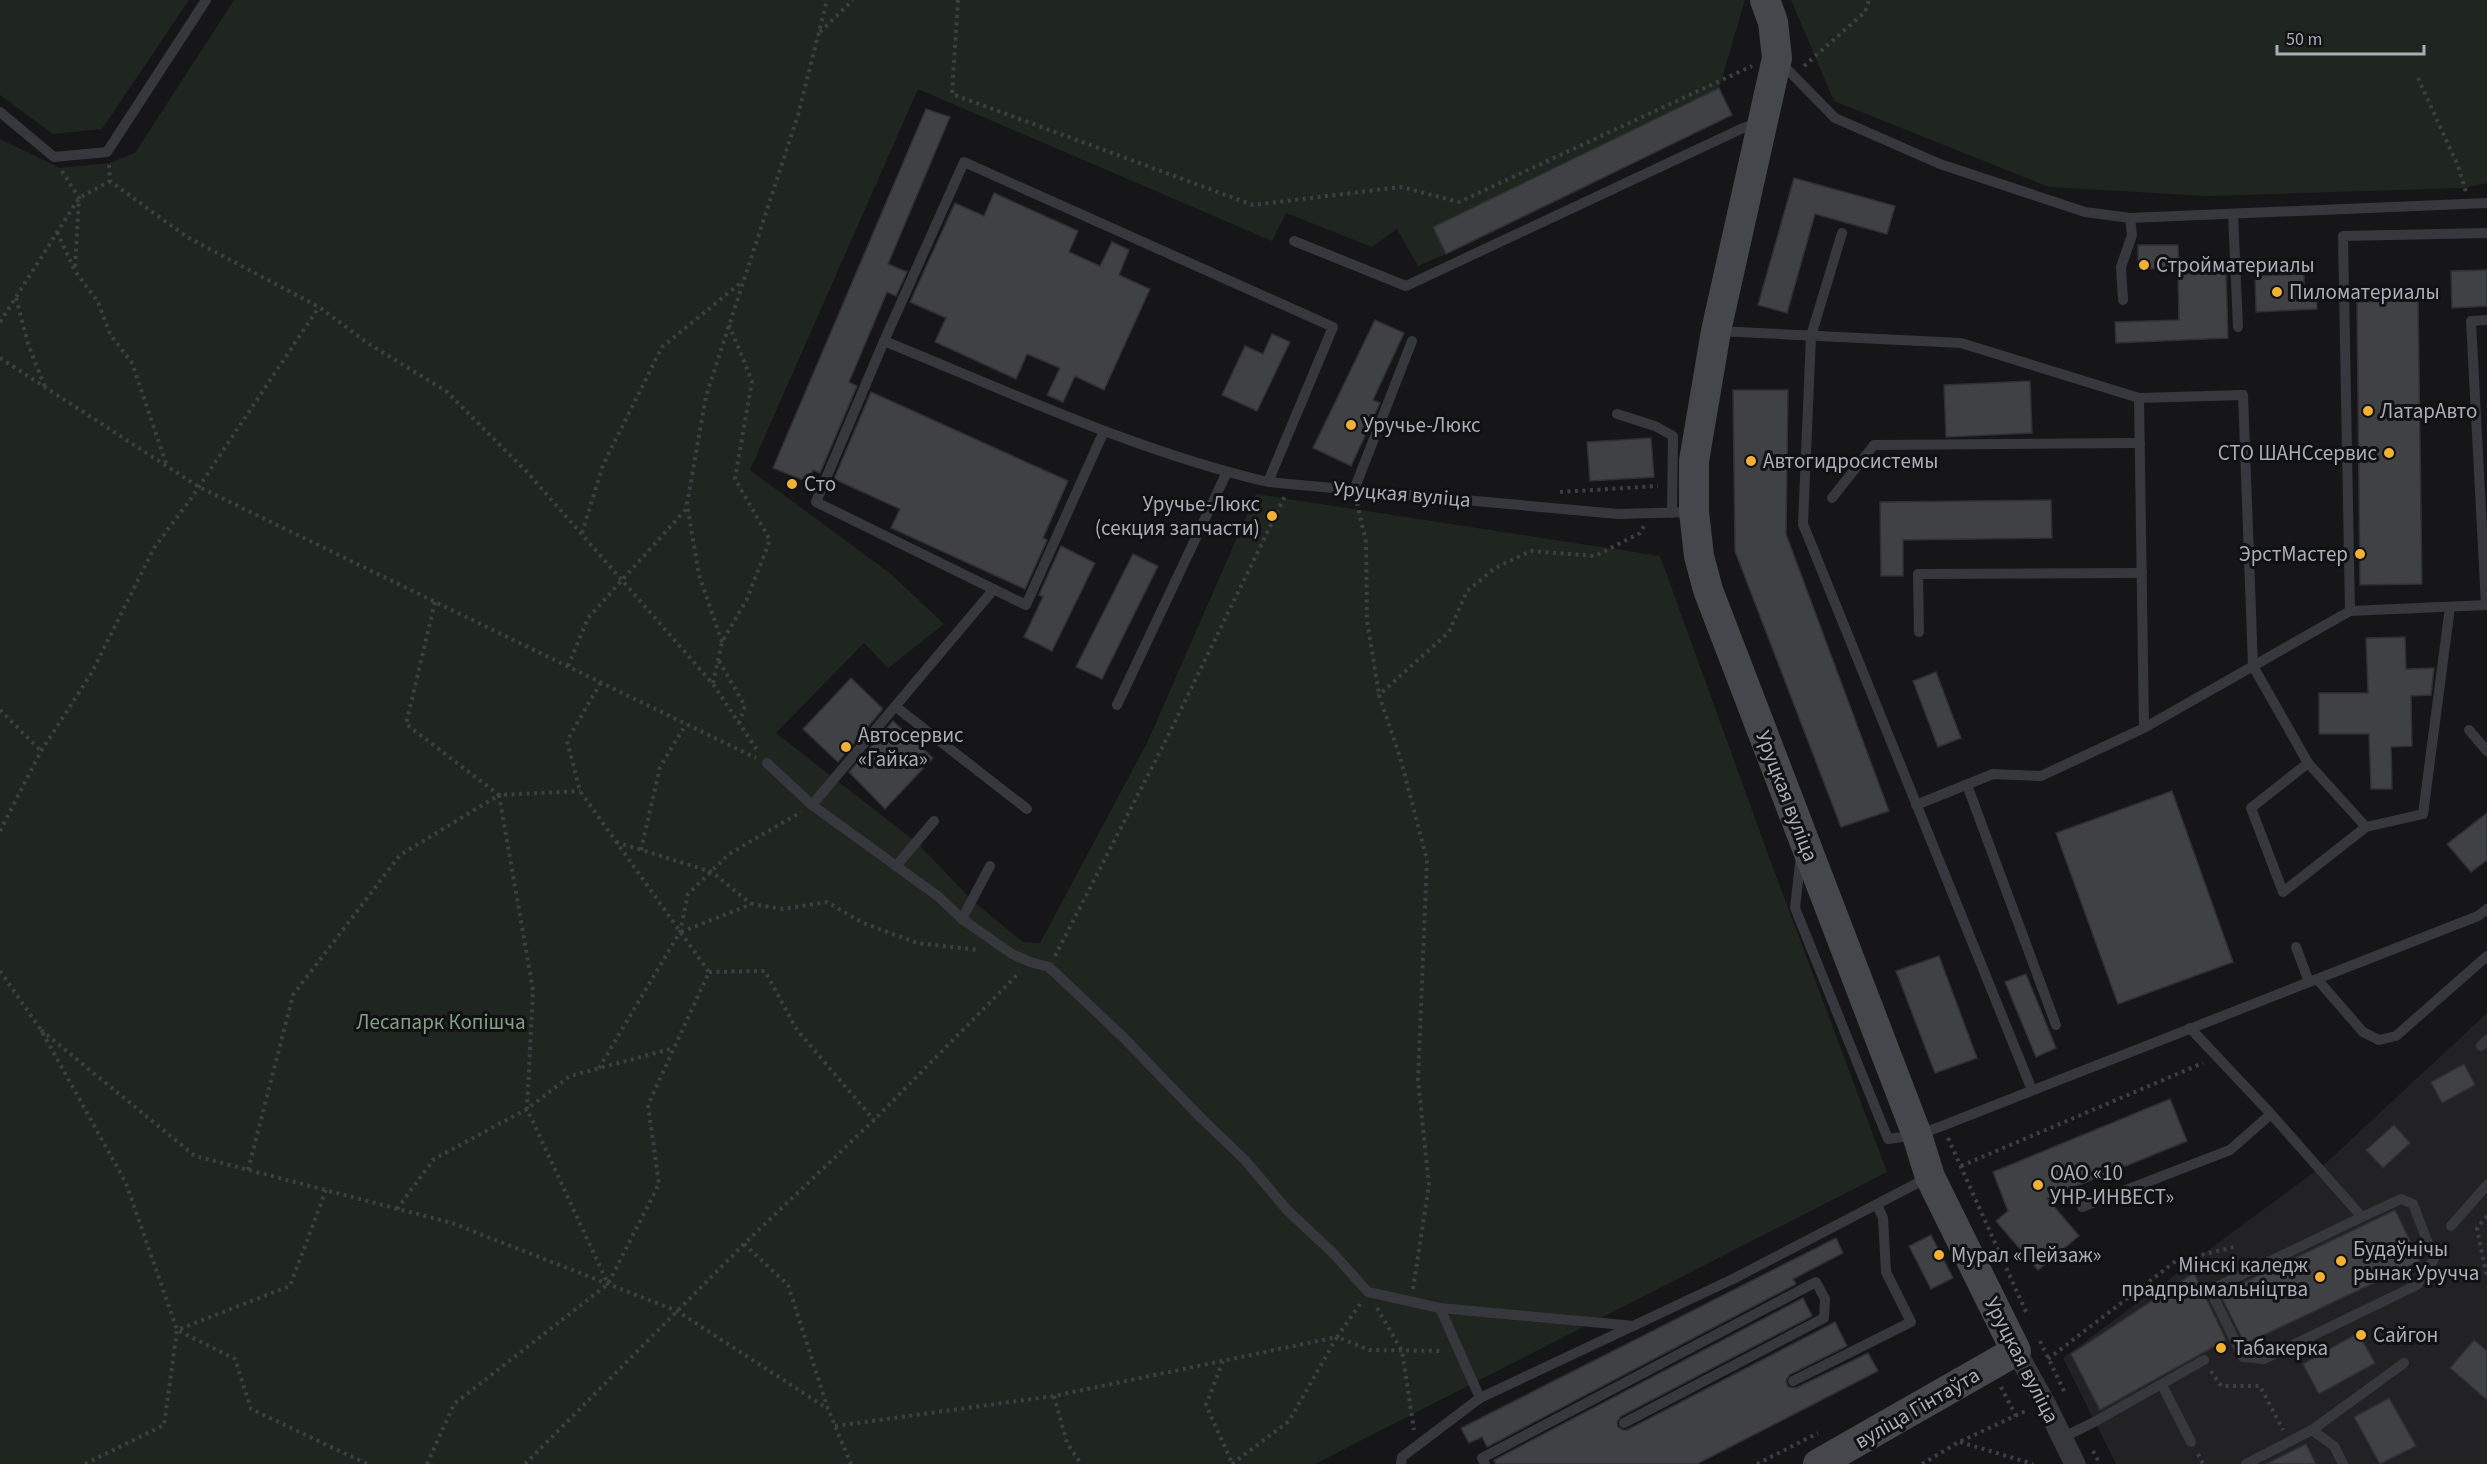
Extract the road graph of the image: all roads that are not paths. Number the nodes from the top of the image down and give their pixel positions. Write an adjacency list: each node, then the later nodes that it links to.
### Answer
1 (206, 0): 4 (lane)
2 (1765, 0): 3 (street)
3 (1784, 68): 5 (street); 8 (lane)
4 (0, 112)
5 (1762, 122): 11 (lane); 15 (street)
6 (2487, 203): 7 (lane)
7 (2232, 214): 8 (lane); 14 (lane)
8 (2130, 219): 12 (lane)
9 (1842, 233): 16 (lane)
10 (2487, 234): 32 (lane)
11 (1294, 241)
12 (2123, 300)
13 (2487, 320): 30 (lane)
14 (2238, 327)
15 (1716, 331): 16 (lane); 27 (street)
16 (1811, 336): 19 (lane); 43 (lane)
17 (884, 341): 21 (lane, Уруцкая вуліца); 24 (lane); 29 (lane)
18 (1413, 341): 25 (lane)
19 (2139, 398): 22 (lane); 34 (lane)
20 (1617, 414): 27 (lane)
21 (1104, 431): 23 (lane, Уруцкая вуліца); 29 (lane)
22 (2140, 443): 26 (lane); 28 (lane)
23 (1227, 472): 24 (lane, Уруцкая вуліца); 35 (lane)
24 (1268, 482): 25 (lane, Уруцкая вуліца)
25 (1354, 490): 27 (lane, Уруцкая вуліца)
26 (1832, 498)
27 (1683, 512): 59 (street, Уруцкая вуліца)
28 (2142, 573): 33 (lane); 37 (lane)
29 (994, 590): 36 (lane)
30 (2487, 605): 31 (lane)
31 (2450, 607): 32 (lane); 47 (lane)
32 (2350, 611): 34 (lane)
33 (1919, 632)
34 (2253, 666): 37 (lane); 41 (lane)
35 (1118, 705)
36 (896, 706): 44 (lane); 45 (lane)
37 (2144, 728): 42 (lane)
38 (2469, 730): 39 (lane)
39 (2487, 751)
40 (767, 763): 44 (lane)
41 (2308, 763): 47 (lane); 47 (lane)
42 (1967, 785): 43 (lane); 55 (lane)
43 (1916, 804): 57 (lane)
44 (812, 805): 48 (lane)
45 (1027, 809)
46 (934, 821): 48 (lane)
47 (2366, 827)
48 (896, 866): 51 (lane)
49 (990, 866): 51 (lane)
50 (2487, 909): 54 (lane)
51 (962, 919): 66 (lane)
52 (2296, 947): 54 (lane)
53 (2487, 956): 54 (lane)
54 (2313, 981): 56 (lane)
55 (2056, 1025)
56 (2190, 1028): 57 (lane); 58 (lane)
57 (2032, 1090): 59 (lane)
58 (2271, 1114): 63 (lane); 64 (lane)
59 (1930, 1130): 60 (street, Уруцкая вуліца)
60 (1929, 1177): 62 (lane); 68 (street, Уруцкая вуліца)
61 (2487, 1185): 65 (lane)
62 (1876, 1205): 67 (lane); 71 (lane)
63 (2082, 1207)
64 (2362, 1217): 64 (lane)
65 (2451, 1226)
66 (1440, 1308): 67 (lane); 73 (lane)
67 (1634, 1326): 73 (lane)
68 (2026, 1342): 76 (street, Уруцкая вуліца); 80 (street, вуліца Гінтаўта)
69 (2204, 1360): 72 (lane)
70 (2404, 1363): 75 (lane)
71 (1793, 1381)
72 (2162, 1385): 76 (lane); 77 (lane)
73 (1480, 1398): 78 (lane)
74 (1624, 1423): 79 (lane)
75 (2312, 1430): 82 (lane); 83 (lane)
76 (2062, 1437): 81 (street, Уруцкая вуліца)
77 (2192, 1442)
78 (1401, 1464)
79 (1485, 1464)
80 (1818, 1464)
81 (2075, 1464)
82 (2246, 1464)
83 (2343, 1464)

